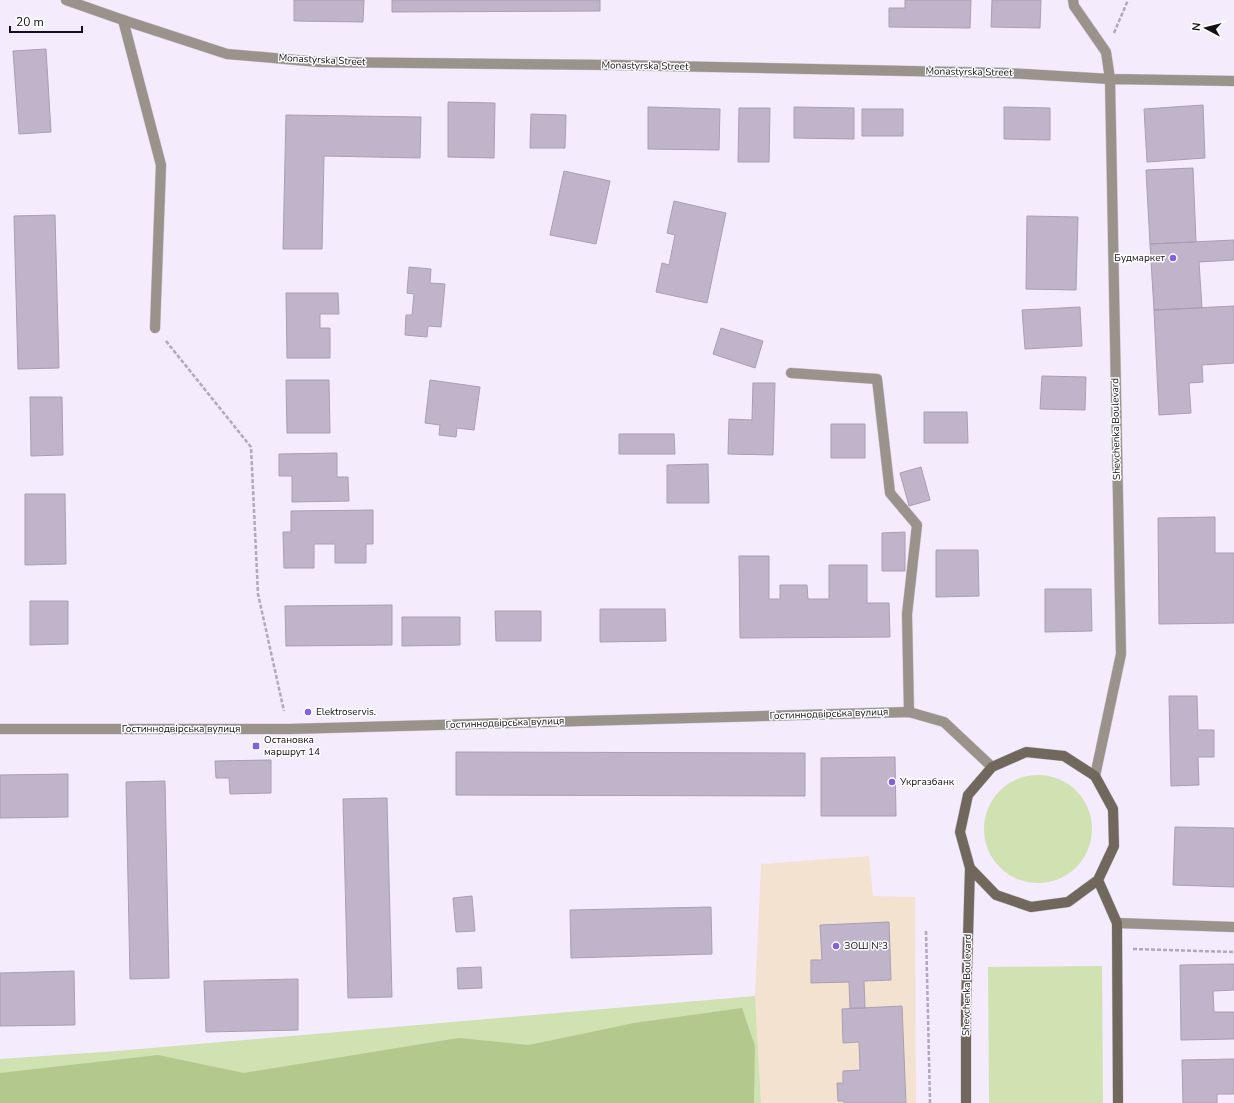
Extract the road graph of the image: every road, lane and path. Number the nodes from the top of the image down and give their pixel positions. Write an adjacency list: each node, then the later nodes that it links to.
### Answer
1 (66, 0): 4 (street, Monastyrska Street)
2 (1073, 0): 5 (street)
3 (1128, 0): 5 (path)
4 (124, 20): 6 (street, Monastyrska Street); 8 (street)
5 (1106, 52): 6 (street, Shevchenka Boulevard)
6 (1110, 79): 7 (street, Monastyrska Street); 14 (street, Shevchenka Boulevard)
7 (1234, 81)
8 (156, 328): 12 (path)
9 (791, 373): 10 (street)
10 (908, 712): 12 (street, Гостиннодвірська вулиця); 13 (street, Гостиннодвірська вулиця)
11 (0, 729): 12 (street, Гостиннодвірська вулиця)
12 (288, 730)
13 (992, 767): 14 (main road, Shevchenka Boulevard); 15 (main road, Shevchenka Boulevard)
14 (1095, 776): 16 (main road, Shevchenka Boulevard)
15 (970, 868): 16 (main road, Shevchenka Boulevard); 23 (main road, Shevchenka Boulevard)
16 (1098, 880): 17 (main road)
17 (1117, 923): 18 (street); 20 (main road)
18 (1234, 926)
19 (926, 931): 22 (path)
20 (1117, 949): 21 (path); 24 (main road)
21 (1234, 952)
22 (930, 1103)
23 (966, 1103)
24 (1118, 1103)

